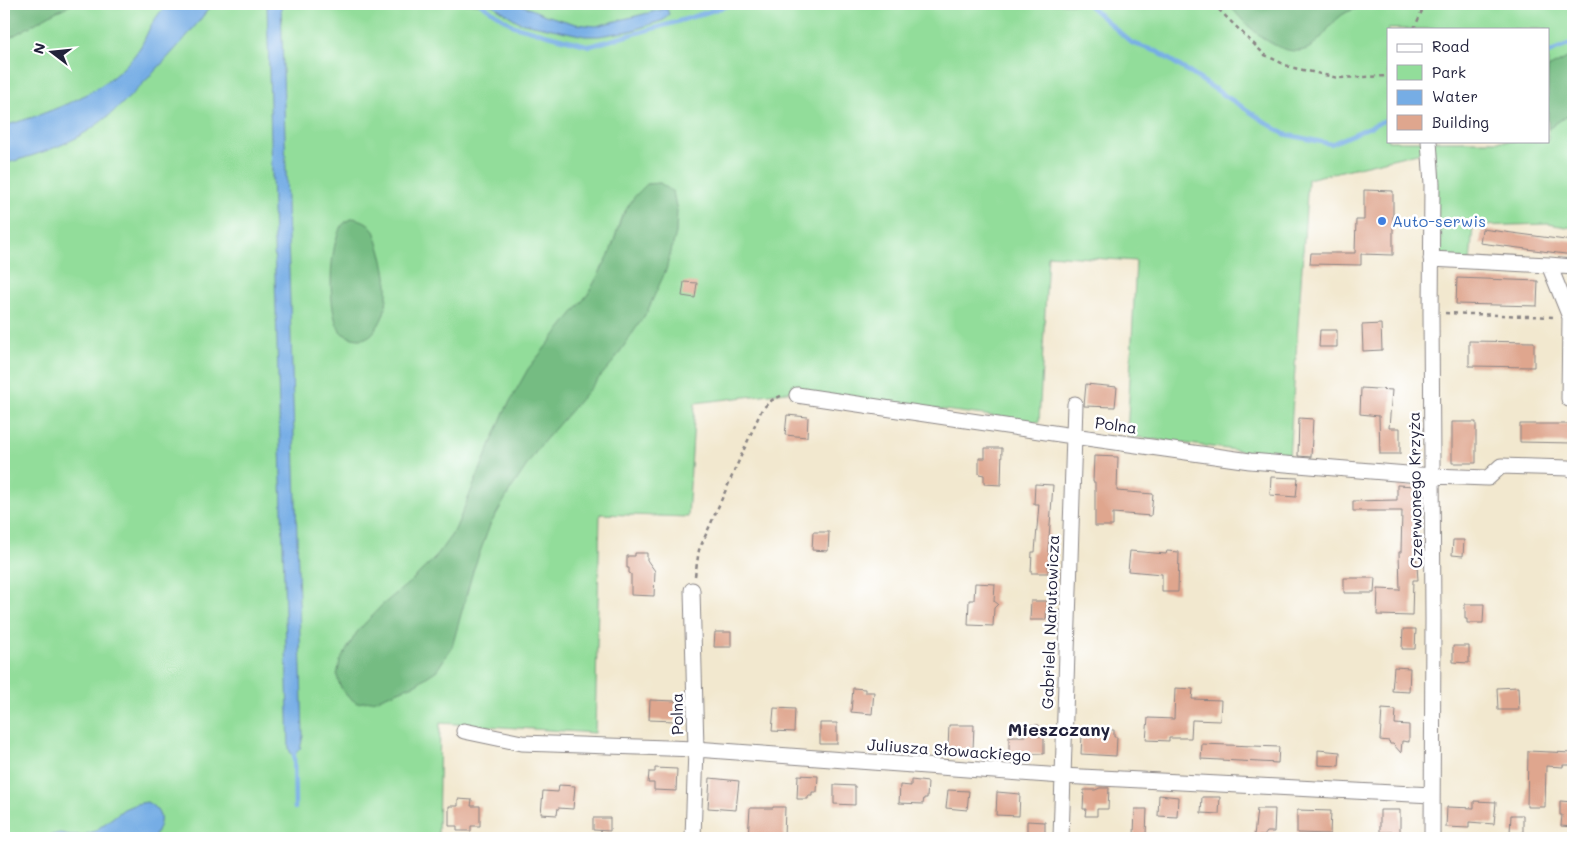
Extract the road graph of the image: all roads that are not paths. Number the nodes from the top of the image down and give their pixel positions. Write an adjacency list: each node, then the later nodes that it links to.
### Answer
1 (1429, 142): 2 (street, Czerwonego Krzyża)
2 (1431, 260): 3 (street); 10 (street, Czerwonego Krzyża)
3 (1549, 265): 4 (street); 6 (street)
4 (1573, 267)
5 (797, 394): 8 (street, Polna)
6 (1569, 399)
7 (1075, 404): 8 (street, Gabriela Narutowicza)
8 (1073, 436): 10 (street, Polna); 14 (street, Gabriela Narutowicza)
9 (1573, 470): 10 (street, Polna)
10 (1432, 476): 15 (street, Czerwonego Krzyża)
11 (692, 590): 13 (street, Polna)
12 (464, 731): 13 (street, Juliusza Słowackiego)
13 (696, 749): 14 (street, Juliusza Słowackiego); 16 (street, Polna)
14 (1062, 776): 15 (street, Juliusza Słowackiego); 17 (street, Gabriela Narutowicza)
15 (1432, 795): 18 (street, Czerwonego Krzyża)
16 (693, 838)
17 (1060, 838)
18 (1432, 838)

